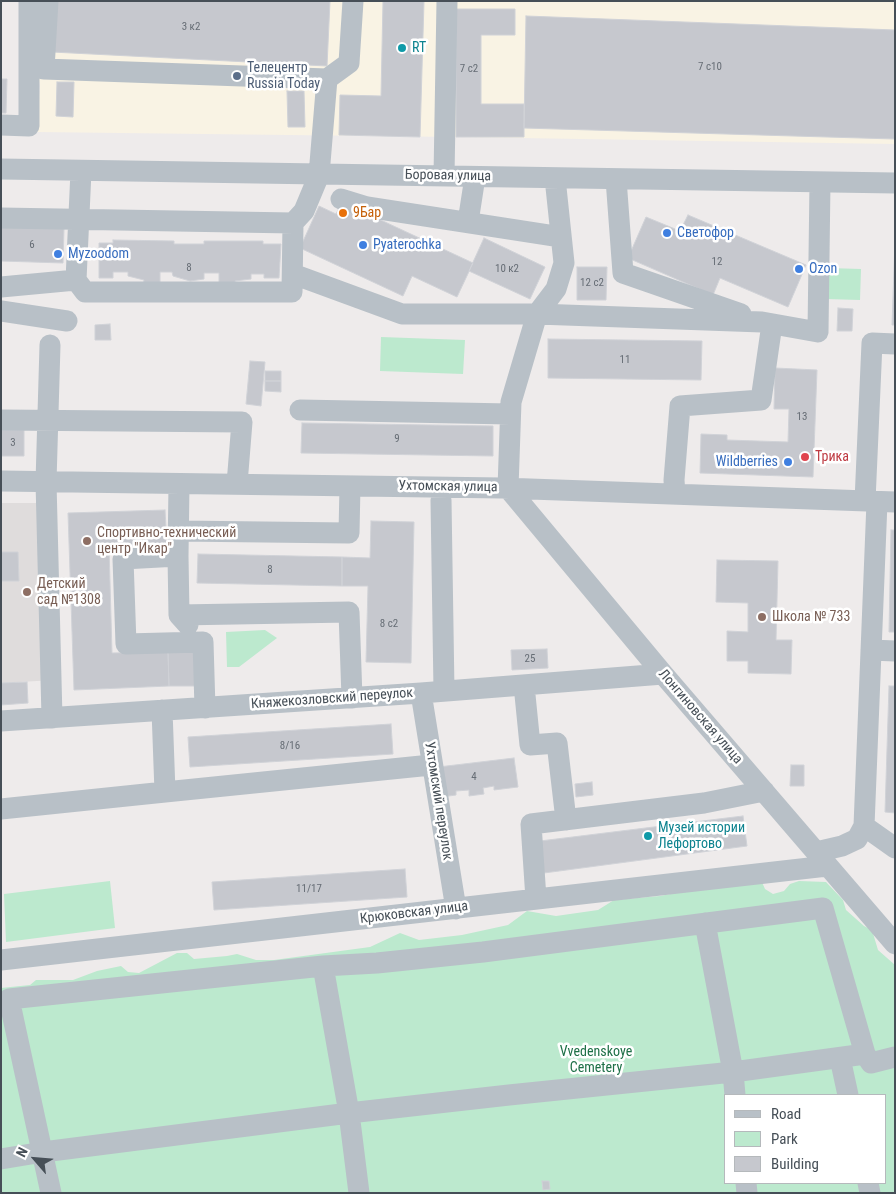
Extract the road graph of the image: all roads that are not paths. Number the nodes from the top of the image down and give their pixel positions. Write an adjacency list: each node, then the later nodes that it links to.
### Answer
1 (29, 1): 6 (street)
2 (48, 1): 5 (street)
3 (353, 1): 5 (street)
4 (448, 1): 10 (street)
5 (327, 79): 9 (street)
6 (1, 125)
7 (1, 169): 8 (street, Боровая улица)
8 (82, 171): 9 (street, Боровая улица); 18 (street)
9 (319, 174): 10 (street, Боровая улица); 20 (street)
10 (444, 176): 11 (street, Боровая улица)
11 (475, 177): 12 (street, Боровая улица); 19 (street)
12 (554, 178): 13 (street, Боровая улица); 21 (street)
13 (616, 179): 14 (street, Боровая улица); 28 (street)
14 (820, 182): 15 (street, Боровая улица); 28 (street)
15 (895, 183)
16 (340, 199): 19 (street)
17 (1, 218): 18 (street)
18 (79, 220): 20 (street); 23 (street)
19 (468, 222): 21 (street)
20 (293, 223): 22 (street)
21 (561, 237): 26 (street)
22 (293, 274): 23 (street); 26 (street)
23 (76, 280): 24 (street)
24 (1, 287)
25 (1, 310): 27 (street)
26 (536, 314): 28 (street); 32 (street)
27 (67, 321)
28 (767, 323): 41 (street)
29 (895, 344): 43 (street)
30 (50, 345): 34 (street)
31 (300, 410): 32 (street)
32 (510, 414): 40 (street)
33 (1, 420): 34 (street)
34 (48, 420): 36 (street); 38 (street)
35 (1, 481): 36 (street, Ухтомская улица)
36 (46, 482): 37 (street, Ухтомская улица); 57 (street)
37 (179, 484): 38 (street, Ухтомская улица); 44 (street)
38 (237, 484): 39 (street, Ухтомская улица)
39 (350, 486): 40 (street, Ухтомская улица); 44 (street)
40 (508, 488): 41 (street, Ухтомская улица); 50 (street, Лонгиновская улица)
41 (675, 494): 43 (street, Ухтомская улица)
42 (440, 500): 52 (street)
43 (879, 502): 48 (street)
44 (178, 531): 45 (street)
45 (178, 556): 46 (street); 47 (street)
46 (179, 615): 47 (street); 54 (street)
47 (202, 642): 55 (street)
48 (871, 650): 49 (street); 64 (street)
49 (895, 651)
50 (663, 674): 51 (street, Княжекозловский переулок); 60 (street, Лонгиновская улица)
51 (524, 685): 52 (street, Княжекозловский переулок); 63 (street)
52 (444, 692): 53 (street, Княжекозловский переулок)
53 (421, 693): 54 (street, Княжекозловский переулок); 59 (street, Ухтомский переулок)
54 (352, 698): 55 (street, Княжекозловский переулок)
55 (205, 708): 56 (street, Княжекозловский переулок)
56 (162, 710): 57 (street, Княжекозловский переулок); 61 (street)
57 (52, 718): 58 (street, Княжекозловский переулок)
58 (1, 721)
59 (431, 765): 61 (street); 68 (street, Ухтомский переулок)
60 (764, 791): 63 (street); 66 (street, Лонгиновская улица)
61 (164, 792): 62 (street)
62 (1, 809)
63 (566, 820): 67 (street)
64 (864, 826): 65 (street); 66 (street, Крюковская улица)
65 (895, 848)
66 (822, 859): 67 (street, Крюковская улица); 70 (street, Лонгиновская улица)
67 (536, 900): 68 (street, Крюковская улица)
68 (456, 909): 71 (street, Крюковская улица)
69 (706, 923): 72 (street); 73 (street); 76 (street)
70 (895, 944)
71 (1, 960)
72 (323, 966): 79 (street); 80 (street)
73 (865, 1054): 74 (street); 75 (street)
74 (895, 1057)
75 (840, 1058): 76 (street); 78 (street)
76 (733, 1072): 77 (street); 79 (street)
77 (736, 1094)
78 (848, 1094)
79 (349, 1113): 80 (street); 83 (street)
80 (43, 1152): 81 (street); 82 (street)
81 (1, 1159)
82 (52, 1193)
83 (359, 1193)

